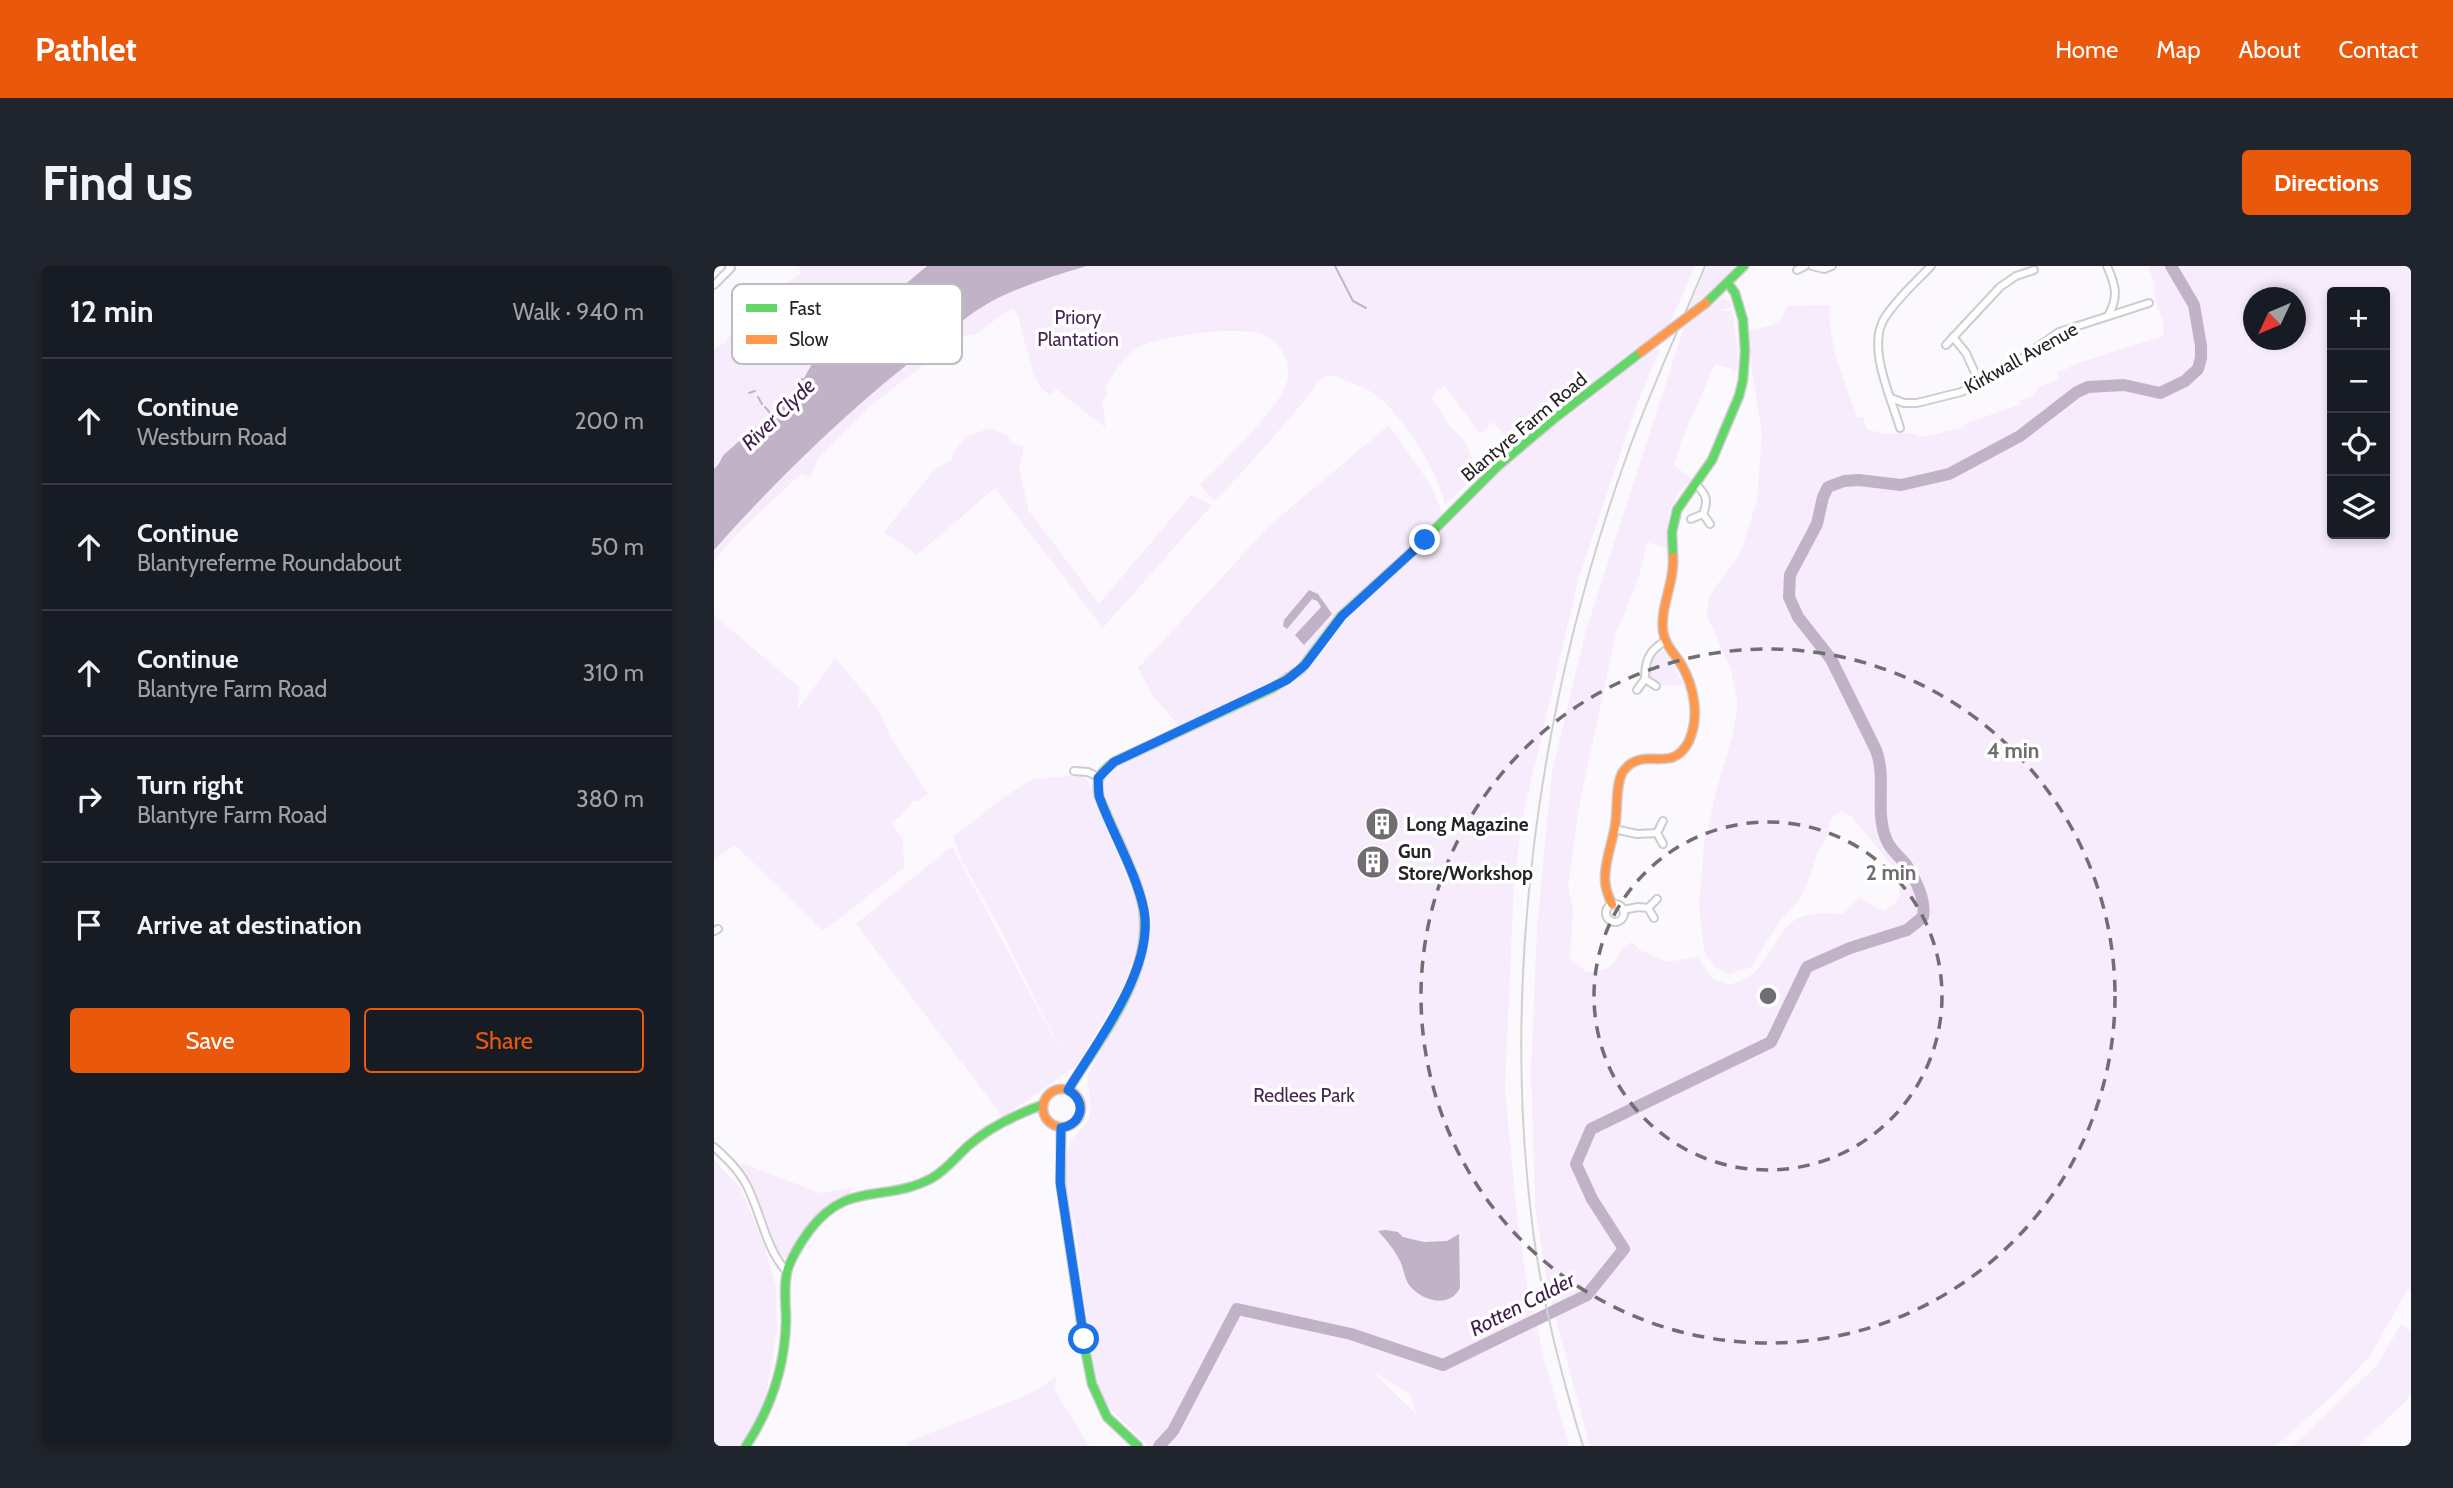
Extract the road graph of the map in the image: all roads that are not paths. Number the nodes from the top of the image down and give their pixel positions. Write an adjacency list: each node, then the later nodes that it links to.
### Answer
1 (1744, 266): 10 (main road, Blantyre Farm Road)
2 (1805, 266): 8 (street)
3 (1812, 266): 4 (street)
4 (1832, 266)
5 (1931, 266): 17 (street)
6 (2107, 266): 13 (street)
7 (731, 267): 11 (street)
8 (1797, 270)
9 (2034, 270): 14 (street)
10 (1728, 283): 19 (main road); 28 (main road, Blantyre Farm Road, bridge)
11 (714, 285)
12 (2149, 303): 13 (street, Kirkwall Avenue)
13 (2109, 314): 16 (street, Kirkwall Avenue)
14 (1953, 337): 15 (street); 16 (street)
15 (1946, 345)
16 (1980, 384): 17 (street, Kirkwall Avenue)
17 (1891, 398): 18 (street)
18 (1900, 428)
19 (1696, 484): 20 (street); 23 (main road)
20 (1703, 514): 21 (street); 22 (street)
21 (1691, 519)
22 (1710, 524)
23 (1665, 641): 24 (street); 30 (main road)
24 (1645, 679): 25 (street); 26 (street)
25 (1656, 686)
26 (1637, 690)
27 (1074, 771): 28 (street)
28 (1098, 778): 38 (main road)
29 (1663, 821): 31 (street)
30 (1614, 829): 31 (street); 34 (main road)
31 (1657, 833): 32 (street)
32 (1663, 844)
33 (1657, 899): 35 (street)
34 (1612, 904): 36 (street); 36 (street)
35 (1648, 908): 36 (street); 37 (street)
36 (1623, 910)
37 (1654, 918)
38 (1068, 1090): 39 (main road); 40 (main road)
39 (1042, 1105): 40 (main road); 42 (main road)
40 (1061, 1128): 44 (main road)
41 (714, 1147): 42 (street)
42 (787, 1272): 43 (main road)
43 (746, 1446)
44 (1138, 1446)

